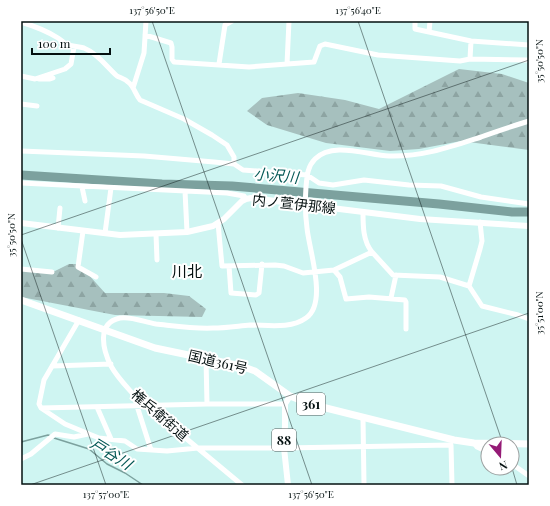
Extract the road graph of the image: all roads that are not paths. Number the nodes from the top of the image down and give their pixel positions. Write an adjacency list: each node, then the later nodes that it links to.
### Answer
1 (146, 21): 8 (street)
2 (232, 21): 14 (street)
3 (289, 21): 15 (street)
4 (415, 21): 7 (street)
5 (430, 21): 7 (street)
6 (21, 22): 11 (street)
7 (429, 32): 9 (street)
8 (145, 35): 14 (street); 19 (street)
9 (470, 41): 10 (street); 12 (street)
10 (529, 45)
11 (74, 47): 18 (street); 19 (street)
12 (470, 58): 13 (street); 15 (street)
13 (529, 60)
14 (219, 64): 15 (street)
15 (287, 64)
16 (21, 76): 18 (street)
17 (53, 78): 18 (street)
18 (35, 79)
19 (133, 88): 24 (street)
20 (21, 104): 21 (street)
21 (37, 106)
22 (529, 121): 25 (street)
23 (21, 151): 24 (street)
24 (234, 164): 25 (street)
25 (307, 175): 32 (street); 33 (street)
26 (21, 183): 27 (street)
27 (82, 187): 28 (street); 31 (street)
28 (111, 188): 29 (street); 43 (street)
29 (185, 191): 30 (street); 42 (street)
30 (246, 199): 32 (main road, 内ノ萱伊那線); 38 (main road, 内ノ萱伊那線)
31 (85, 201)
32 (305, 203): 35 (main road, 内ノ萱伊那線); 51 (street)
33 (529, 204)
34 (60, 208): 40 (street)
35 (363, 212): 36 (main road, 内ノ萱伊那線); 45 (street)
36 (480, 222): 39 (main road, 内ノ萱伊那線); 55 (street)
37 (21, 223): 40 (main road, 内ノ萱伊那線)
38 (218, 223): 42 (main road, 内ノ萱伊那線); 48 (street)
39 (529, 226)
40 (58, 228): 41 (main road, 内ノ萱伊那線)
41 (83, 230): 43 (main road, 内ノ萱伊那線); 54 (street)
42 (187, 232): 44 (main road, 内ノ萱伊那線)
43 (105, 233): 44 (main road, 内ノ萱伊那線)
44 (156, 234): 46 (street)
45 (372, 252): 50 (street); 53 (street)
46 (157, 260)
47 (262, 264): 48 (street); 48 (street); 51 (street)
48 (229, 266)
49 (21, 270): 52 (street)
50 (334, 270): 51 (street); 56 (street)
51 (315, 271): 60 (street)
52 (52, 272)
53 (396, 275): 55 (street); 56 (street)
54 (96, 277)
55 (469, 286): 58 (street)
56 (391, 298): 61 (street)
57 (21, 300): 59 (highway, 国道361号 / 361)
58 (529, 319)
59 (79, 320): 60 (highway, 国道361号 / 361); 64 (street)
60 (104, 329): 62 (highway, 国道361号 / 361); 63 (street, 権兵衛街道)
61 (406, 329)
62 (206, 359): 65 (highway, 国道361号 / 361); 66 (street)
63 (110, 364): 64 (street); 69 (street, 権兵衛街道)
64 (52, 366): 71 (street)
65 (290, 396): 67 (main road); 72 (highway, 国道361号 / 361)
66 (207, 404): 67 (street); 69 (street)
67 (285, 404): 80 (main road, 88)
68 (137, 406): 69 (street); 70 (street); 82 (street)
69 (148, 406): 79 (street, 権兵衛街道)
70 (97, 407): 71 (street); 74 (street)
71 (41, 408): 73 (street)
72 (363, 418): 75 (highway, 国道361号 / 361); 78 (street)
73 (89, 434): 74 (street); 83 (street)
74 (111, 439): 82 (street)
75 (453, 442): 76 (highway, 国道361号 / 361); 78 (street); 89 (street)
76 (474, 443): 77 (highway, 国道361号 / 361); 81 (street)
77 (529, 444)
78 (364, 446): 80 (street); 88 (street)
79 (198, 448): 80 (street); 82 (street); 86 (street, 権兵衛街道)
80 (284, 448): 87 (main road, 88)
81 (480, 448)
82 (151, 450)
83 (21, 459)
84 (520, 470): 85 (street)
85 (529, 476)
86 (242, 485)
87 (288, 485)
88 (364, 485)
89 (452, 485)

